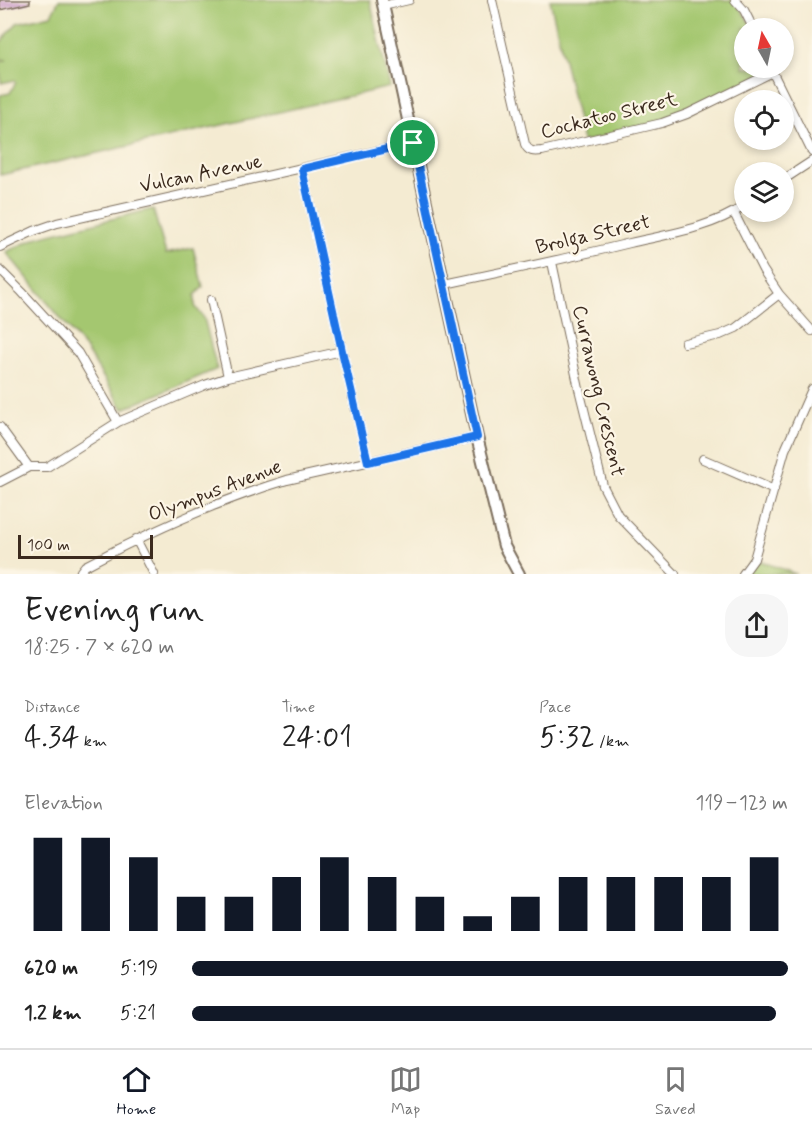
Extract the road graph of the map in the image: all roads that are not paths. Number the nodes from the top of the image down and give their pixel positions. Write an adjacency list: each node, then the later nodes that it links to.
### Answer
1 (409, 0): 4 (street)
2 (492, 0): 6 (street, Cockatoo Street)
3 (735, 0): 5 (street)
4 (382, 3): 8 (street)
5 (748, 18)
6 (757, 78)
7 (776, 78): 9 (street)
8 (413, 143): 11 (street, Vulcan Avenue); 18 (street)
9 (812, 152)
10 (812, 161): 12 (street)
11 (302, 169): 15 (street, Vulcan Avenue); 23 (street)
12 (794, 173)
13 (734, 213): 16 (street, Brolga Street)
14 (739, 222): 19 (street)
15 (0, 247)
16 (552, 262): 18 (street, Brolga Street); 38 (street, Currawong Crescent)
17 (0, 270): 26 (street)
18 (445, 284): 28 (street)
19 (779, 294): 21 (street); 22 (street)
20 (211, 300): 24 (street)
21 (812, 332)
22 (686, 343)
23 (342, 351): 24 (street); 30 (street)
24 (228, 377): 26 (street)
25 (812, 389): 33 (street)
26 (118, 422): 31 (street)
27 (0, 427): 31 (street)
28 (477, 437): 30 (street, Olympus Avenue); 37 (street)
29 (703, 459): 33 (street)
30 (368, 462): 34 (street, Olympus Avenue)
31 (29, 467): 32 (street)
32 (0, 482)
33 (774, 490): 39 (street)
34 (136, 539): 35 (street, Olympus Avenue); 36 (street)
35 (80, 574)
36 (154, 574)
37 (519, 574)
38 (675, 574)
39 (743, 574)

